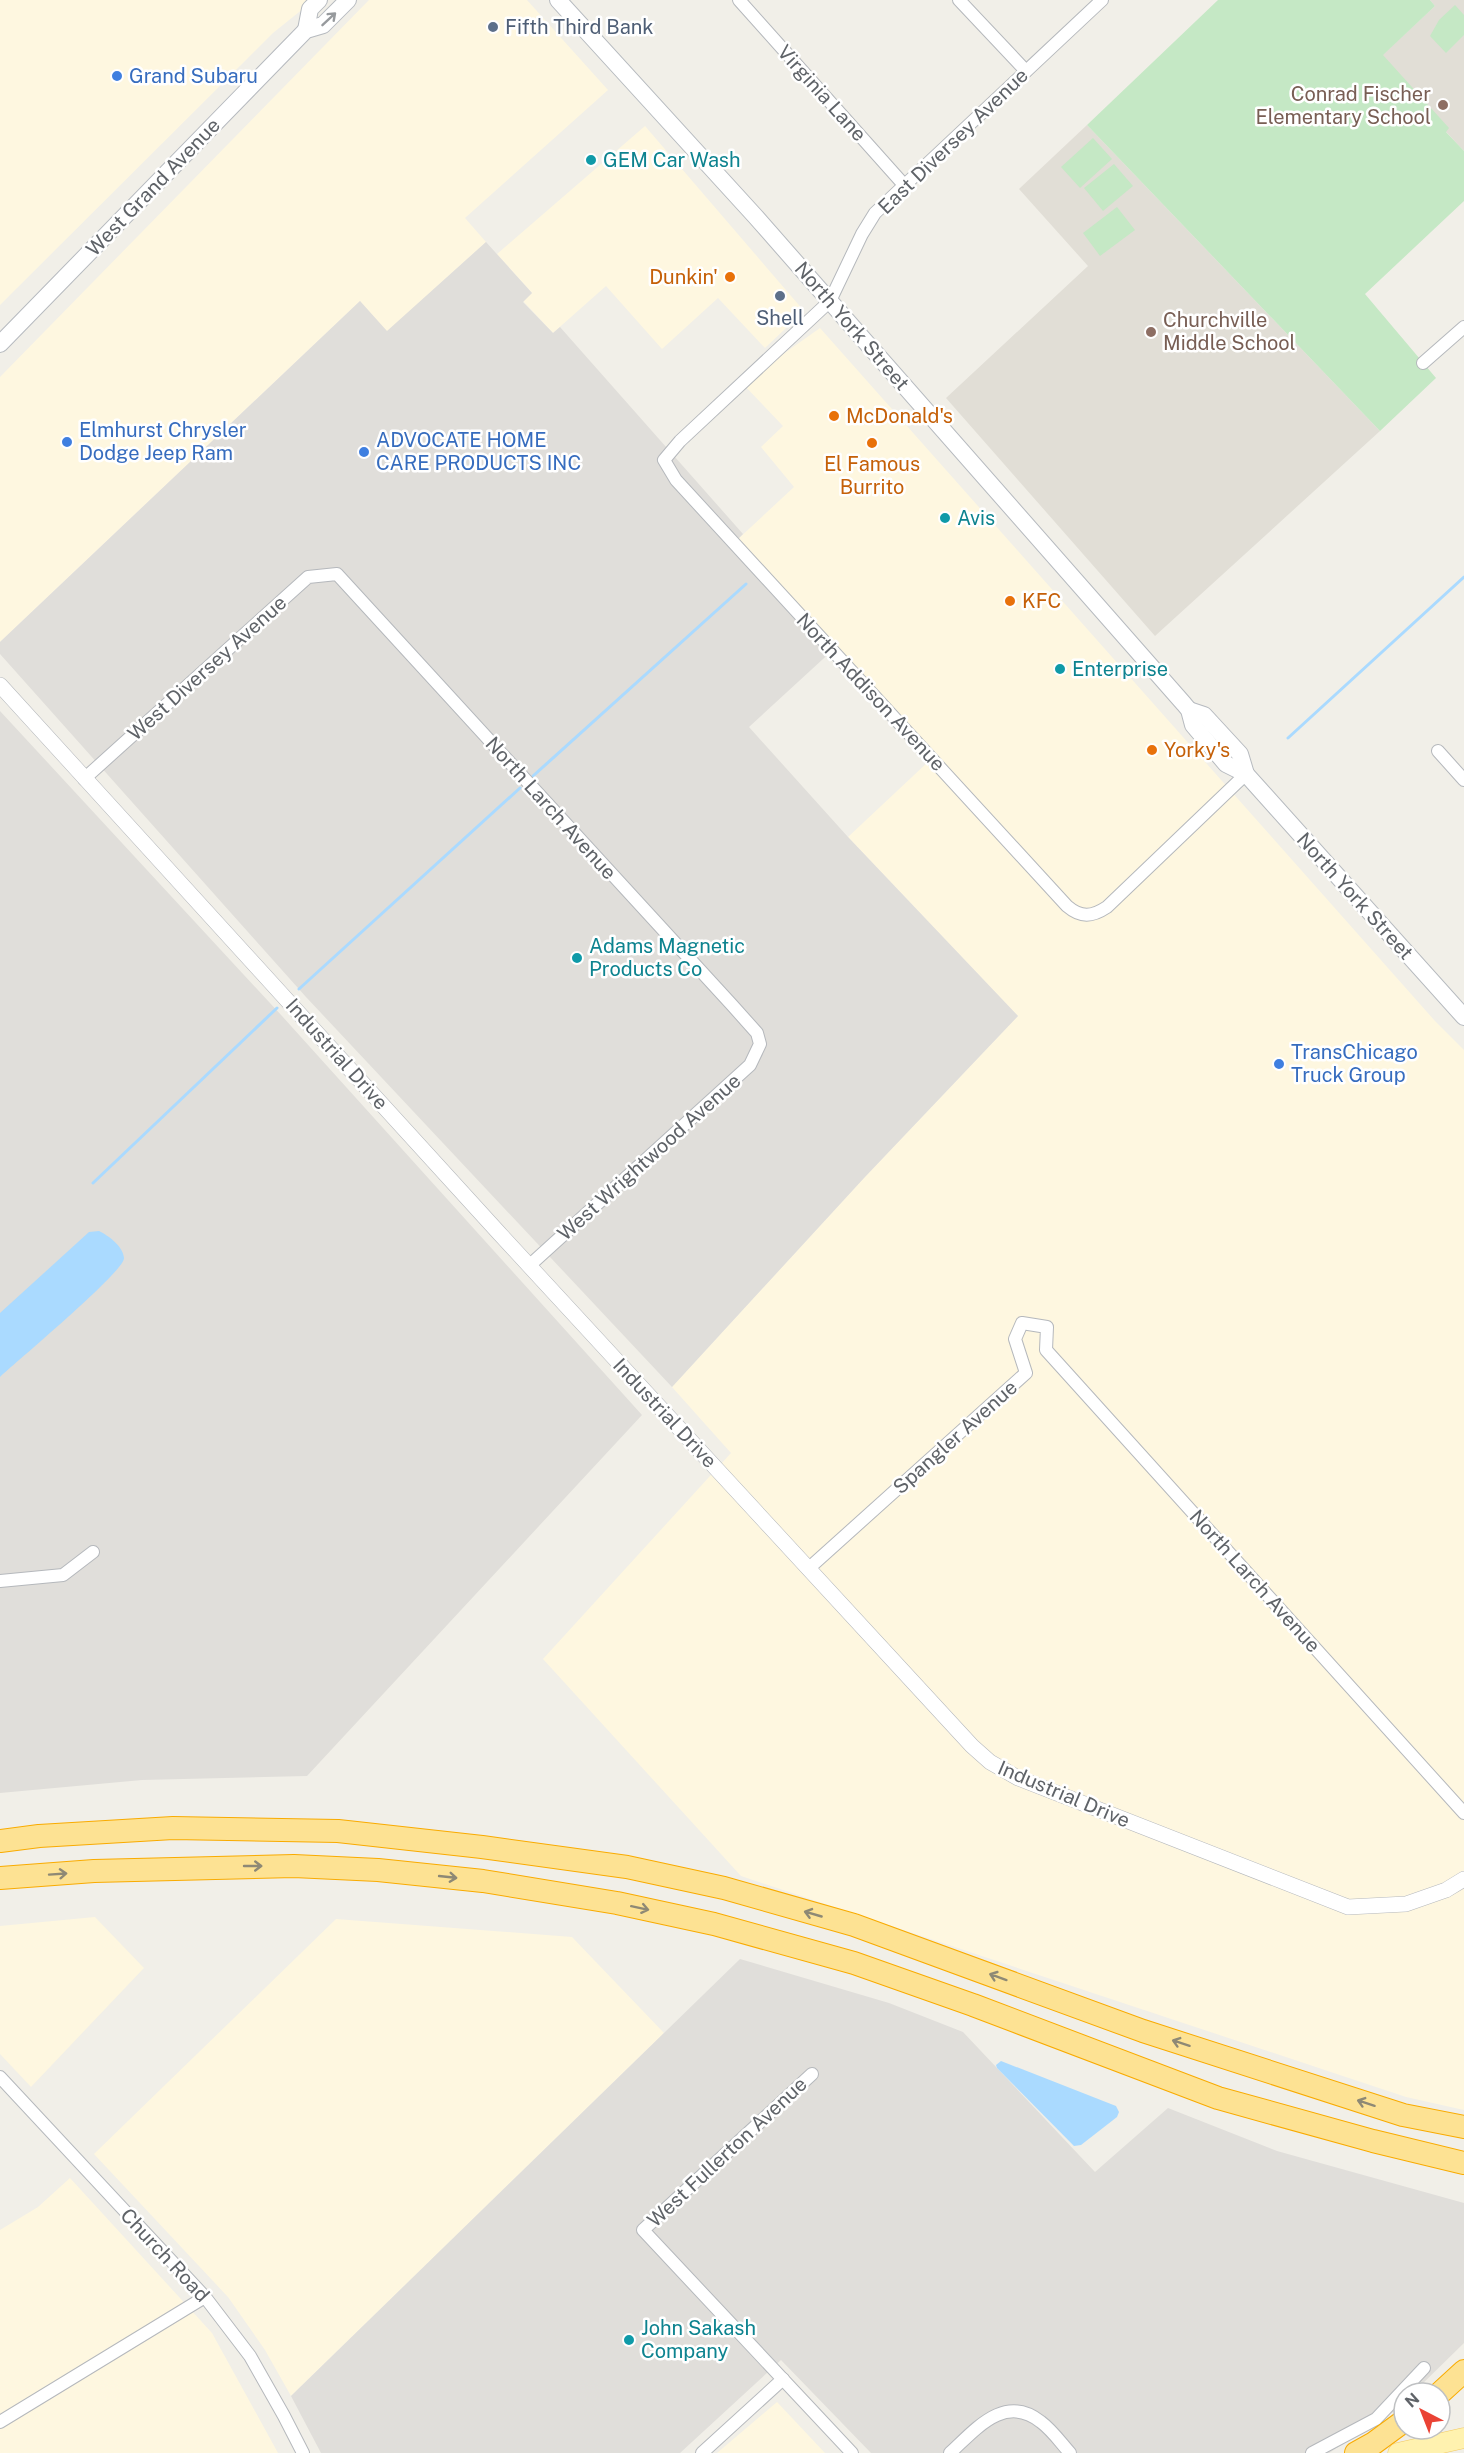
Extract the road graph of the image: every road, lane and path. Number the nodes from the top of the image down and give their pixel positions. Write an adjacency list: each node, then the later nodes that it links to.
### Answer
1 (319, 0): 7 (main road, West Grand Avenue)
2 (348, 0): 7 (main road, West Grand Avenue, one-way to 2)
3 (558, 0): 10 (main road, North York Street)
4 (740, 0): 9 (street, Virginia Lane)
5 (959, 0): 8 (street)
6 (1102, 0): 8 (street, East Diversey Avenue)
7 (306, 30): 12 (main road, West Grand Avenue)
8 (1026, 72): 9 (street, East Diversey Avenue)
9 (905, 186): 10 (street, East Diversey Avenue)
10 (831, 301): 17 (main road, North York Street); 17 (street, North Addison Avenue)
11 (1464, 327): 13 (street)
12 (0, 344)
13 (1423, 363)
14 (337, 574): 18 (street, West Diversey Avenue); 21 (street, North Larch Avenue)
15 (0, 685): 18 (street, Industrial Drive)
16 (1438, 751): 19 (street)
17 (1246, 774): 20 (main road, North York Street)
18 (84, 779): 22 (street, Industrial Drive)
19 (1464, 780)
20 (1461, 1008)
21 (760, 1044): 22 (street, West Wrightwood Avenue)
22 (530, 1265): 25 (street, Industrial Drive)
23 (1046, 1350): 25 (street, Spangler Avenue); 27 (street, North Larch Avenue)
24 (93, 1552): 26 (street)
25 (808, 1569): 30 (street, Industrial Drive)
26 (0, 1581)
27 (1464, 1813)
28 (0, 1841): 33 (highway, one-way to 28)
29 (0, 1878): 36 (highway, one-way to 36)
30 (1464, 1879)
31 (812, 2074): 40 (street, West Fullerton Avenue)
32 (0, 2077): 37 (street, Church Road)
33 (1403, 2115): 34 (highway); 35 (highway)
34 (1464, 2120)
35 (1464, 2127)
36 (1464, 2163)
37 (205, 2297): 42 (street); 45 (street, Church Road)
38 (1424, 2368): 50 (street)
39 (1464, 2371): 41 (highway)
40 (783, 2379): 46 (street); 47 (street)
41 (1452, 2382)
42 (0, 2422)
43 (1392, 2430): 51 (highway)
44 (1464, 2438): 52 (main road)
45 (303, 2453)
46 (702, 2453)
47 (852, 2453)
48 (950, 2453): 49 (street)
49 (1070, 2453)
50 (1312, 2453)
51 (1356, 2453)
52 (1398, 2453)

